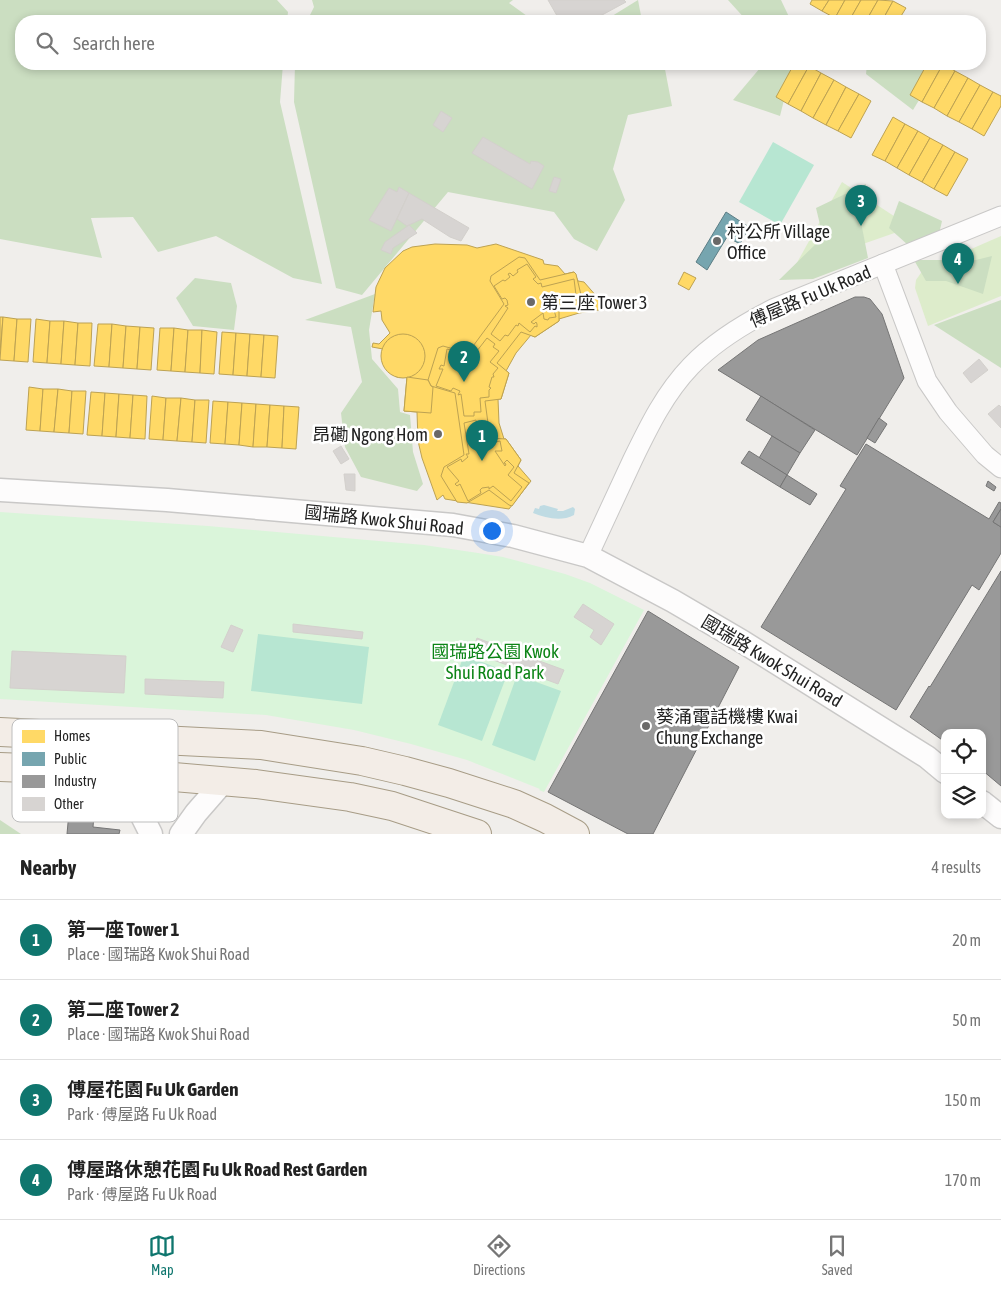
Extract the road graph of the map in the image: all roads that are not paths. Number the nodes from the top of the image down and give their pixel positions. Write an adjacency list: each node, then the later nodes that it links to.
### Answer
1 (1001, 216): 2 (street, 傅屋路 Fu Uk Road)
2 (883, 264): 3 (street); 5 (street, 傅屋路 Fu Uk Road)
3 (1001, 468)
4 (0, 490): 5 (street, 國瑞路 Kwok Shui Road)
5 (588, 556): 7 (street, 國瑞路 Kwok Shui Road)
6 (178, 741): 16 (main road)
7 (941, 769)
8 (178, 778): 9 (main road)
9 (223, 782): 14 (street); 15 (main road)
10 (986, 805): 11 (street)
11 (1001, 818)
12 (145, 822): 13 (street)
13 (151, 834)
14 (181, 834)
15 (477, 834)
16 (575, 834)

